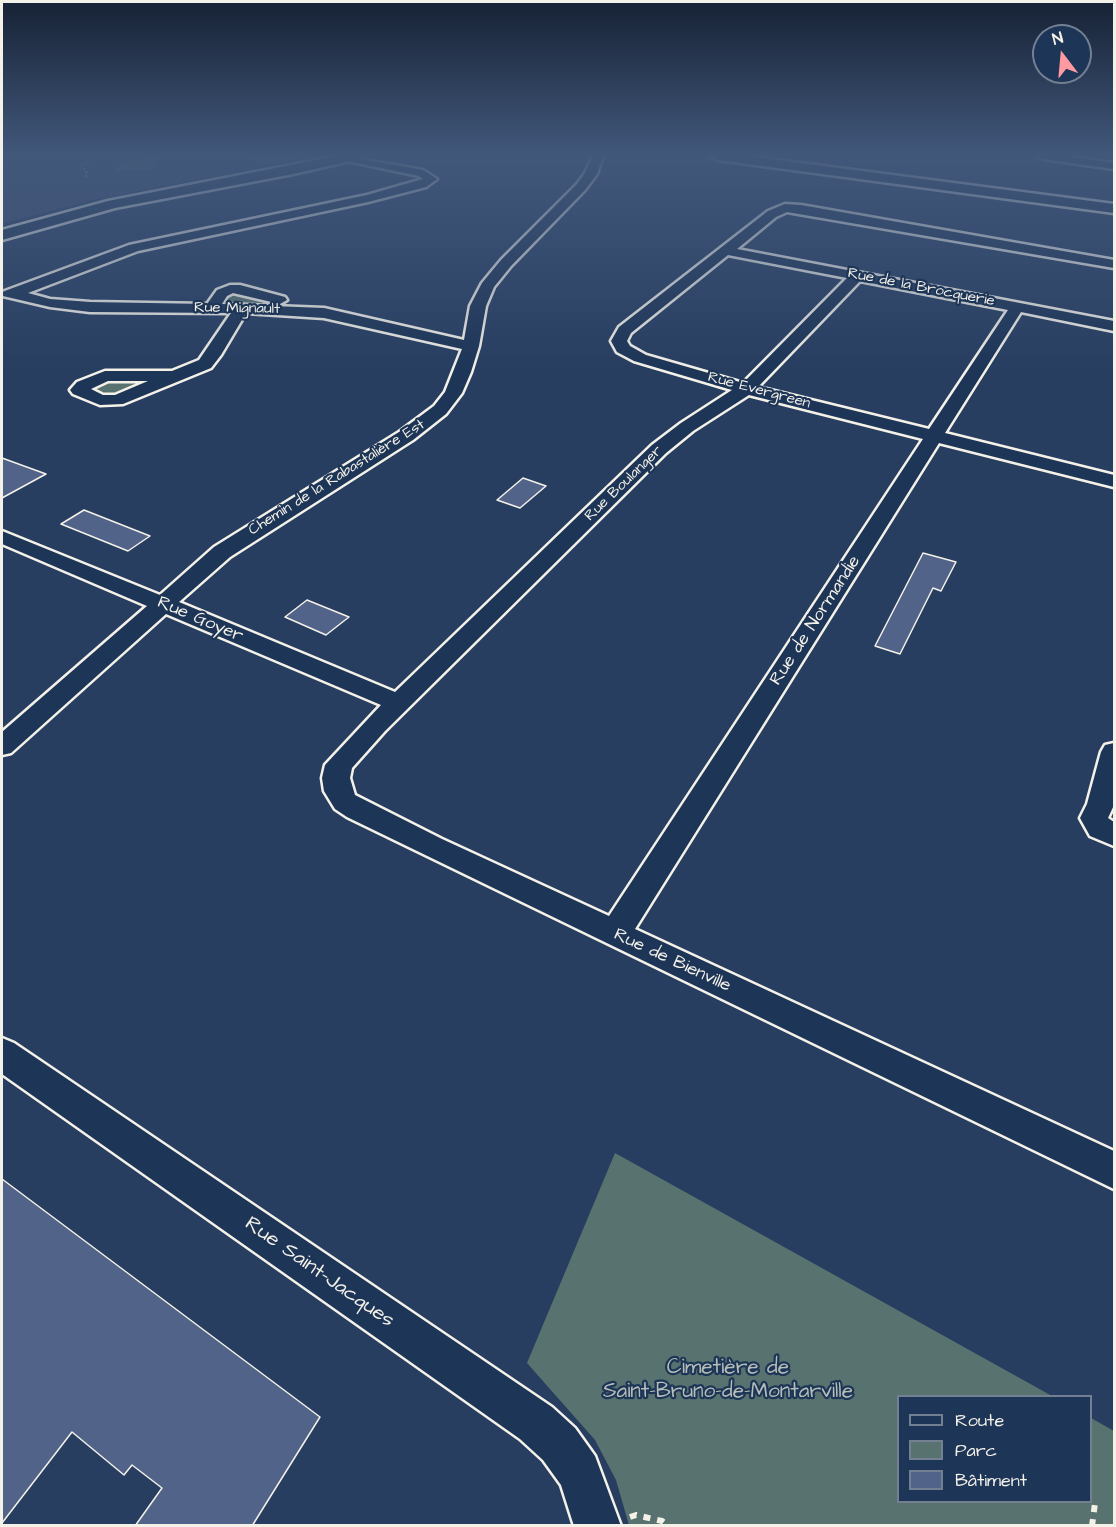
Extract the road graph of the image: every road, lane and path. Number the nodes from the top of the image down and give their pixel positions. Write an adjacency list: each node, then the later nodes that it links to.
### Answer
1 (30, 227): 6 (street)
2 (232, 227): 10 (street)
3 (541, 227): 16 (street, Chemin de la Rabastalière Est)
4 (756, 227): 7 (street, Rue Evergreen)
5 (909, 227): 8 (street, Rue Evergreen)
6 (2, 235)
7 (728, 250): 9 (street, Rue de la Brocquerie); 18 (street, Rue Evergreen)
8 (1114, 264)
9 (857, 276): 11 (street, Rue de la Brocquerie); 18 (street, Rue Boulanger)
10 (7, 292): 12 (street, Rue Mignault)
11 (1017, 307): 15 (street, Rue de la Brocquerie); 19 (street, Rue de Normandie)
12 (212, 308): 13 (street, Rue Mignault); 14 (street)
13 (241, 309): 14 (street, Rue Mignault); 17 (street)
14 (324, 313): 16 (street, Rue Mignault)
15 (1114, 326)
16 (471, 346): 22 (street, Chemin de la Rabastalière Est)
17 (171, 376)
18 (746, 389): 19 (street, Rue Evergreen); 23 (street, Rue Boulanger)
19 (934, 436): 20 (street, Rue Evergreen); 27 (street, Rue de Normandie)
20 (1114, 481)
21 (2, 537): 22 (street, Rue Goyer)
22 (162, 604): 23 (street, Rue Goyer); 24 (street, Chemin de la Rabastalière Est)
23 (399, 704): 27 (street, Rue de Bienville)
24 (2, 746)
25 (1114, 752): 26 (street)
26 (1105, 830)
27 (615, 934): 29 (street, Rue de Bienville)
28 (2, 1054): 31 (street, Rue Saint-Jacques)
29 (1114, 1170)
30 (1095, 1503): 32 (path)
31 (598, 1526)
32 (1092, 1526)

